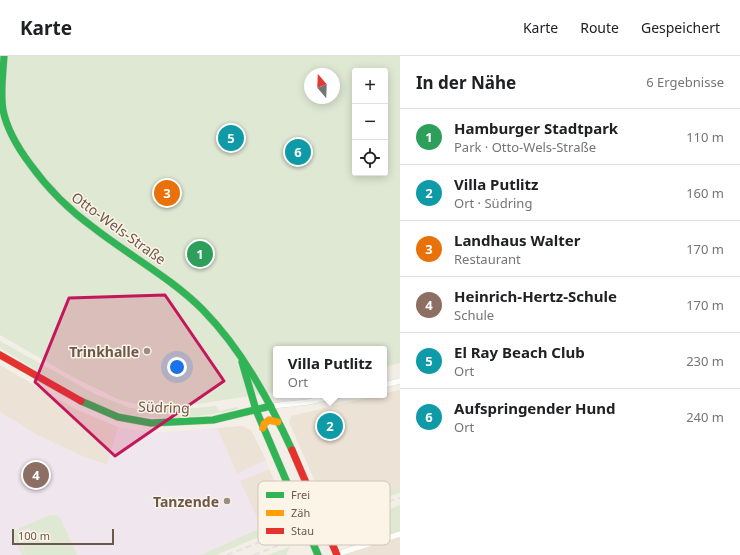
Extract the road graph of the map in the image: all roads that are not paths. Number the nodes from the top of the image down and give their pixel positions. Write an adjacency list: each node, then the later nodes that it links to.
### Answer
1 (4, 56): 3 (street, Otto-Wels-Straße)
2 (0, 355): 8 (street, Südring)
3 (241, 358): 7 (street, Otto-Wels-Straße); 8 (street, Otto-Wels-Straße)
4 (400, 381): 5 (street)
5 (387, 383)
6 (321, 398): 7 (street, Südring)
7 (271, 406): 8 (street, Südring); 9 (street, Otto-Wels-Straße)
8 (256, 410): 10 (street, Otto-Wels-Straße)
9 (278, 422): 10 (street); 12 (street, Otto-Wels-Straße)
10 (263, 428): 11 (street, Otto-Wels-Straße)
11 (286, 481)
12 (304, 481)
13 (400, 534): 14 (street)
14 (390, 537)
15 (314, 545): 18 (street, Otto-Wels-Straße)
16 (333, 545): 19 (street, Otto-Wels-Straße)
17 (367, 545): 19 (street)
18 (318, 555)
19 (337, 555)

